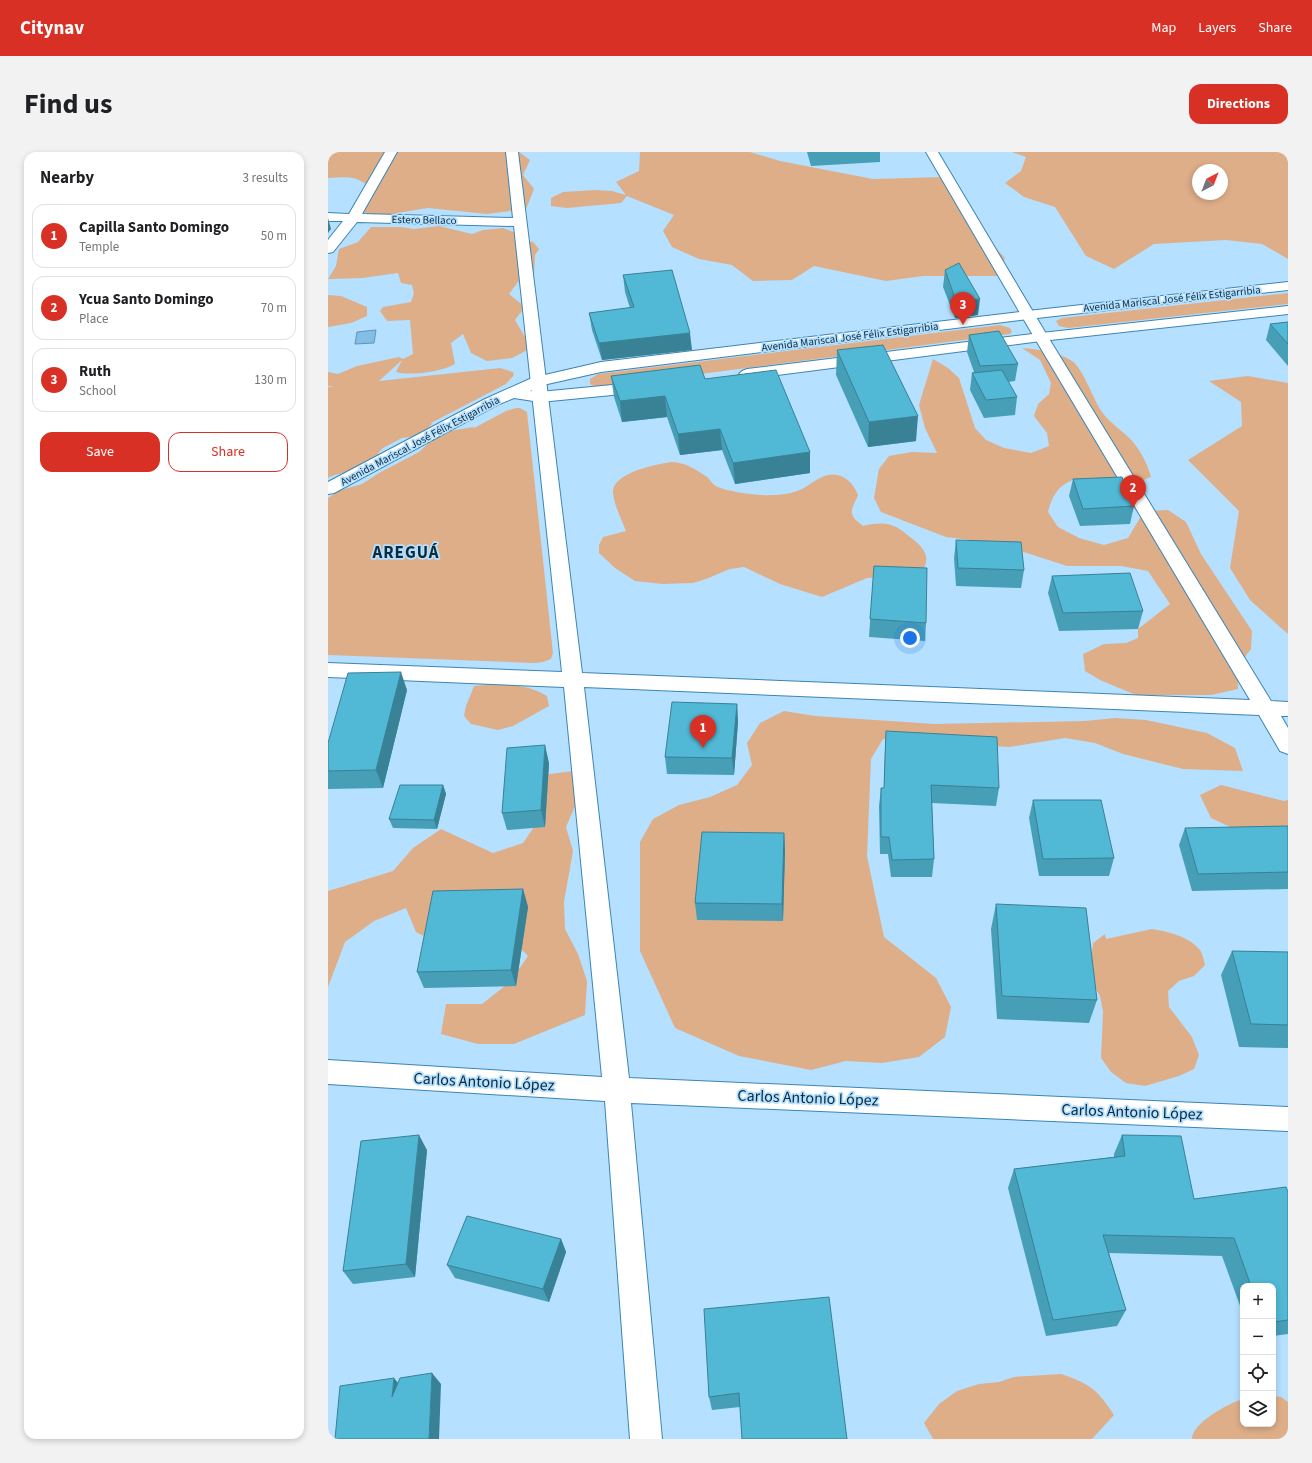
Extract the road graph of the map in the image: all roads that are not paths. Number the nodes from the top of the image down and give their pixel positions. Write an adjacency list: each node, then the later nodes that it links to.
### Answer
1 (391, 152): 5 (street)
2 (512, 152): 6 (street)
3 (932, 152): 10 (street)
4 (328, 217): 5 (street, Estero Bellaco)
5 (353, 218): 6 (street, Estero Bellaco); 7 (street)
6 (520, 222): 13 (street)
7 (328, 249)
8 (1288, 286): 10 (street, Avenida Mariscal José Félix Estigarribia)
9 (1288, 310): 11 (street, Avenida Mariscal José Félix Estigarribia)
10 (1028, 315): 11 (street); 13 (street, Avenida Mariscal José Félix Estigarribia)
11 (1041, 337): 12 (street, Avenida Mariscal José Félix Estigarribia); 20 (street)
12 (735, 375)
13 (538, 381): 15 (street, Avenida Mariscal José Félix Estigarribia); 16 (street)
14 (657, 385): 16 (street, Avenida Mariscal José Félix Estigarribia)
15 (512, 393): 16 (street, Avenida Mariscal José Félix Estigarribia); 17 (street, Avenida Mariscal José Félix Estigarribia)
16 (540, 398): 19 (street)
17 (328, 489)
18 (328, 670): 19 (street)
19 (573, 680): 20 (street); 24 (street)
20 (1265, 708): 21 (street); 22 (street)
21 (1288, 709)
22 (1288, 746)
23 (328, 1072): 24 (street, Carlos Antonio López)
24 (617, 1090): 25 (street, Carlos Antonio López); 26 (street)
25 (1288, 1119)
26 (646, 1439)

